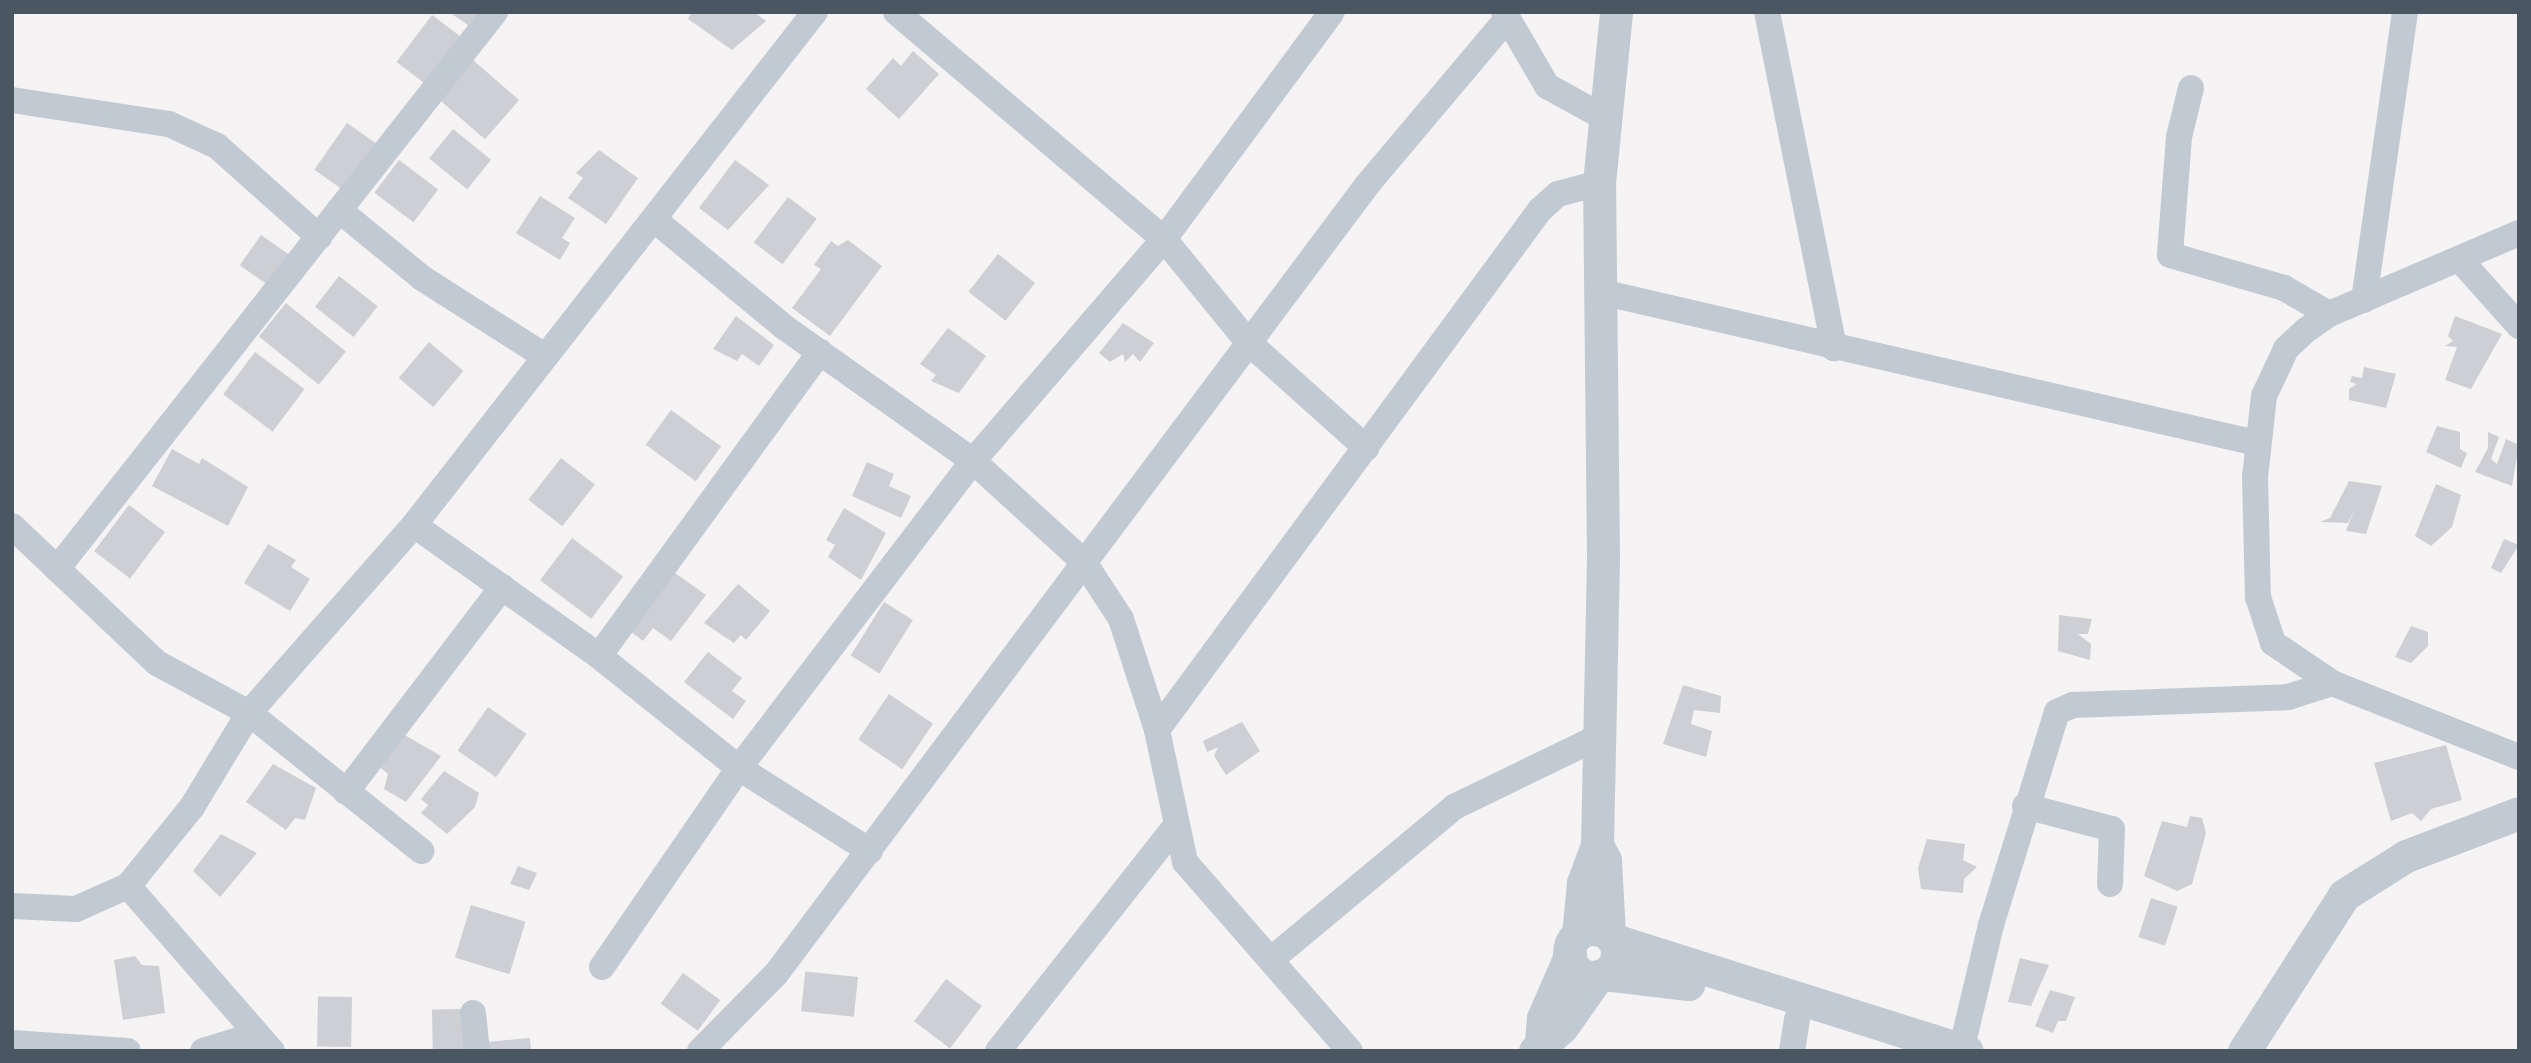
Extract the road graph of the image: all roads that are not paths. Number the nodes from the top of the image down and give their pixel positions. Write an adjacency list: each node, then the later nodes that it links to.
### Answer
1 (495, 12): 15 (street)
2 (816, 12): 16 (street)
3 (896, 12): 19 (street)
4 (1332, 12): 19 (street)
5 (1592, 12): 10 (street)
6 (1616, 12): 10 (street)
7 (1768, 12): 26 (street)
8 (2404, 12): 22 (street)
9 (1505, 16): 13 (street); 25 (street)
10 (1607, 78): 13 (street)
11 (2191, 88): 23 (street)
12 (12, 100): 18 (street)
13 (1605, 118): 14 (street)
14 (1599, 183): 21 (street); 30 (street)
15 (339, 210): 18 (street); 28 (street)
16 (656, 221): 27 (street); 28 (street)
17 (2519, 233): 20 (street)
18 (319, 237): 35 (street)
19 (1164, 239): 25 (street); 31 (street)
20 (2462, 262): 22 (street); 24 (street)
21 (1601, 292): 26 (street); 41 (street)
22 (2364, 300): 23 (street)
23 (2329, 314): 29 (street)
24 (2519, 326)
25 (1248, 342): 30 (street); 34 (street)
26 (1834, 348): 29 (street)
27 (820, 352): 31 (street); 37 (street)
28 (543, 355): 32 (street)
29 (2256, 443): 38 (street)
30 (1366, 448): 40 (street)
31 (973, 461): 34 (street); 43 (street)
32 (414, 525): 36 (street); 39 (street)
33 (12, 526): 35 (street)
34 (1084, 562): 40 (street); 49 (street)
35 (57, 569): 39 (street)
36 (502, 587): 37 (street); 44 (street)
37 (598, 656): 43 (street)
38 (2332, 683): 42 (street); 45 (street)
39 (249, 713): 44 (street); 51 (street)
40 (1157, 730): 47 (street)
41 (1600, 736): 53 (street); 55 (street)
42 (2519, 757)
43 (739, 768): 49 (street); 56 (street)
44 (346, 792): 48 (street)
45 (2025, 806): 50 (street); 64 (street)
46 (2519, 813): 54 (street)
47 (1174, 828): 55 (street); 68 (street)
48 (421, 851)
49 (870, 851): 63 (street)
50 (2110, 884)
51 (128, 887): 52 (street); 61 (street)
52 (12, 906)
53 (1593, 941): 57 (street); 62 (street); 64 (street)
54 (2307, 945): 71 (street); 72 (street)
55 (1273, 958): 69 (street)
56 (602, 967)
57 (1601, 975): 59 (street); 62 (street)
58 (473, 1013): 67 (street)
59 (1795, 1035): 70 (street)
60 (12, 1043): 65 (street)
61 (263, 1043): 66 (street)
62 (1538, 1046)
63 (715, 1049)
64 (1963, 1050)
65 (128, 1051)
66 (203, 1051)
67 (477, 1051)
68 (998, 1051)
69 (1350, 1051)
70 (1904, 1051)
71 (2244, 1051)
72 (2268, 1051)

